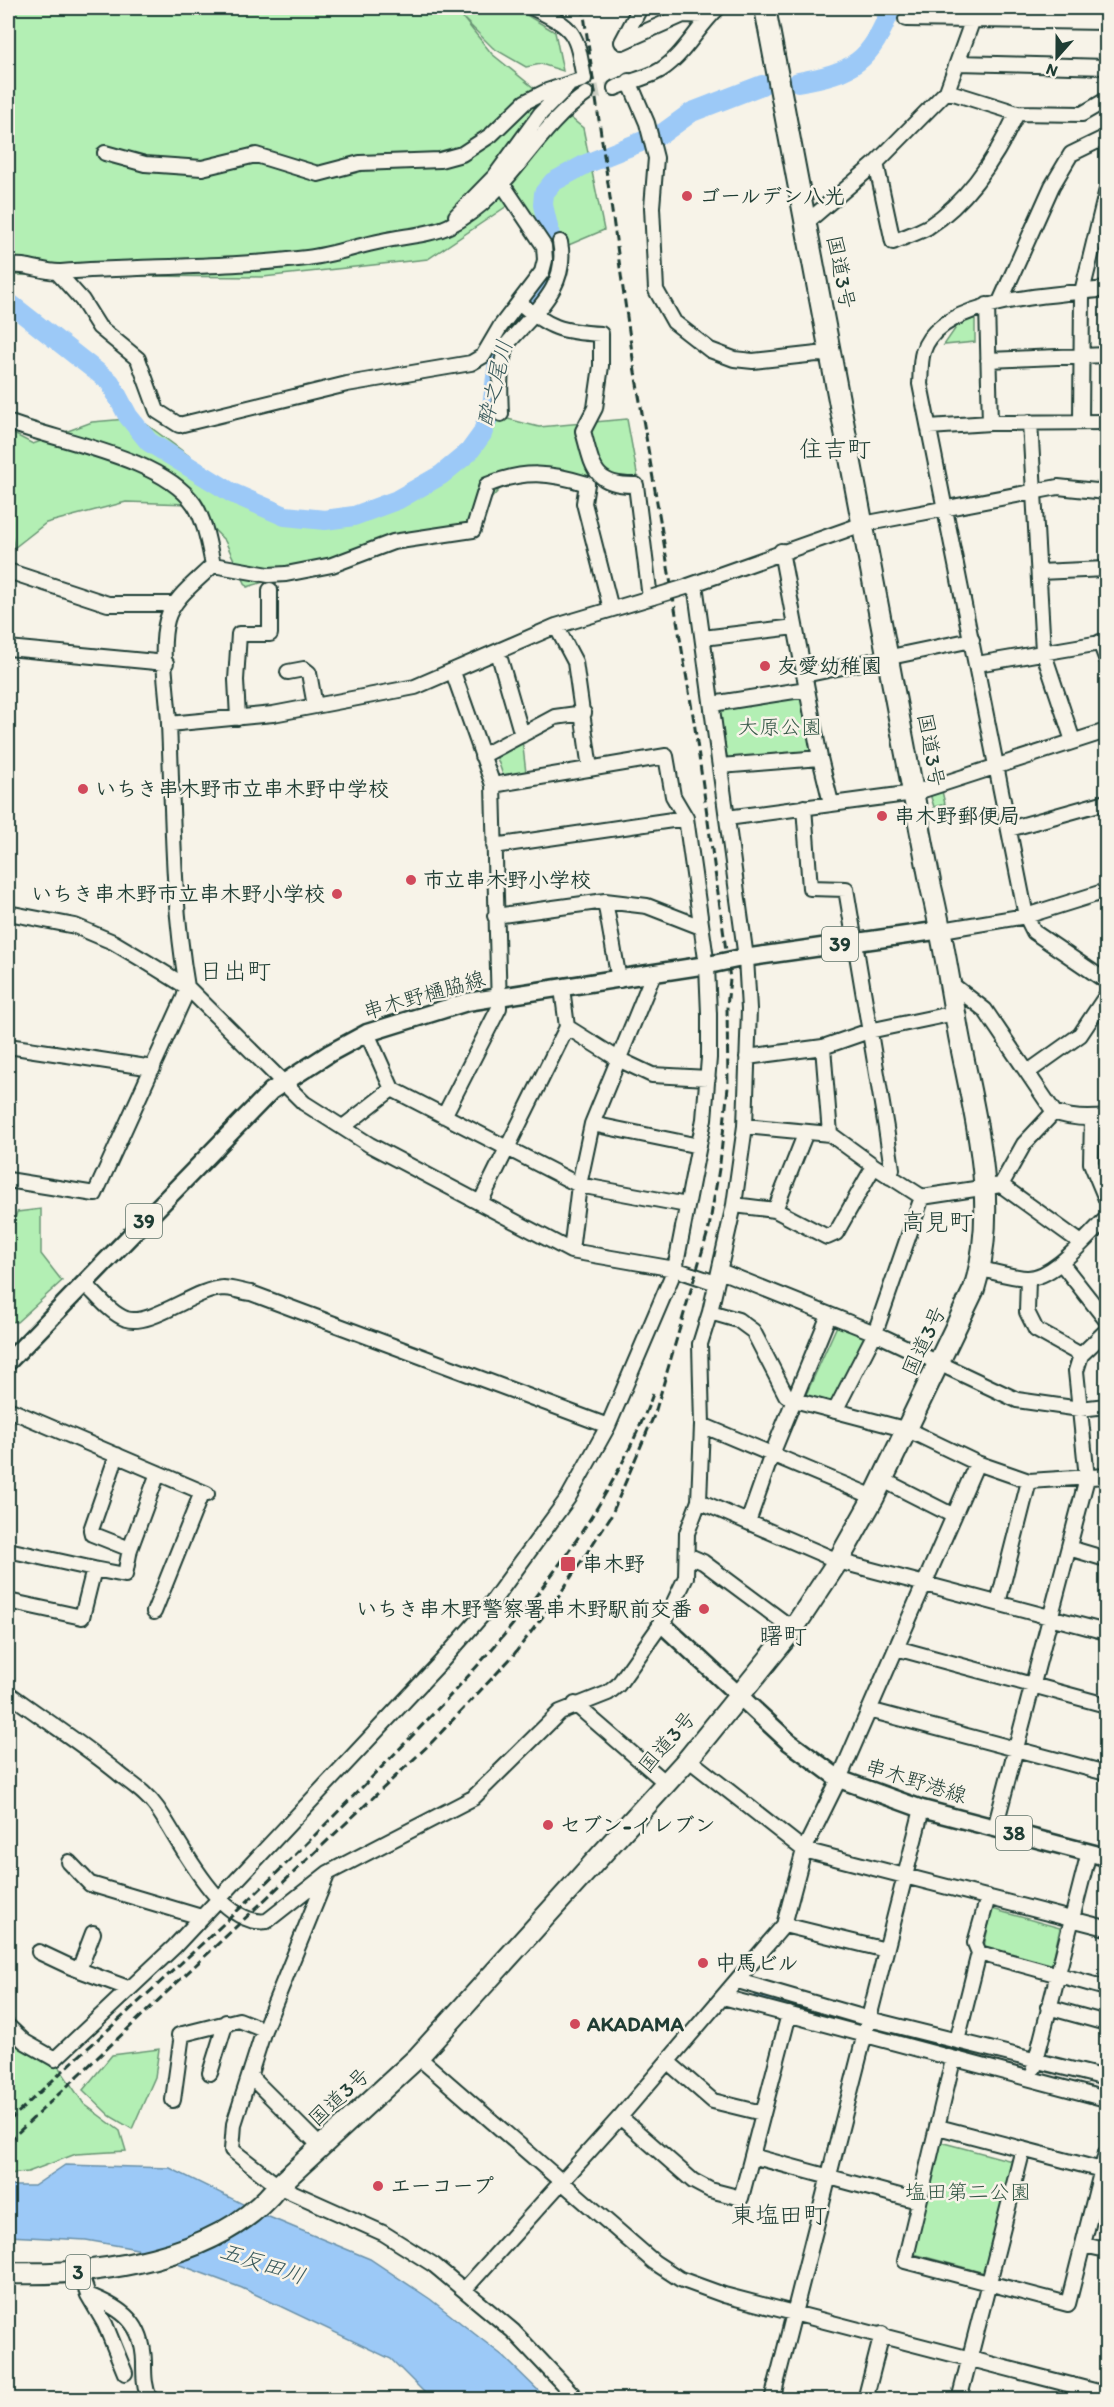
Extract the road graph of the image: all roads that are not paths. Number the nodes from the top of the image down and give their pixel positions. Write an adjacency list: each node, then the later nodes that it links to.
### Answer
1 (532, 8): 5 (street)
2 (640, 8): 4 (street)
3 (765, 8): 23 (highway, 国道3号 / 3)
4 (713, 12): 11 (street)
5 (555, 14): 12 (street)
6 (975, 14): 7 (street); 8 (street); 9 (street)
7 (906, 19)
8 (1107, 22)
9 (959, 63): 10 (street); 14 (street)
10 (1107, 67)
11 (629, 81): 13 (street); 32 (street)
12 (568, 86): 19 (street); 24 (street)
13 (615, 88)
14 (947, 91): 17 (street); 20 (street)
15 (586, 94): 21 (street)
16 (1107, 100): 17 (street)
17 (1017, 113): 20 (street)
18 (1107, 137): 30 (street)
19 (105, 153)
20 (876, 163): 23 (street)
21 (503, 185): 24 (street); 31 (street)
22 (1106, 195): 29 (street)
23 (807, 222): 32 (highway, 国道3号 / 3)
24 (447, 227): 27 (street)
25 (560, 242): 31 (street)
26 (8, 267): 27 (street)
27 (57, 272): 31 (street)
28 (1107, 289): 29 (street)
29 (1082, 292): 30 (street); 34 (street)
30 (993, 303): 35 (street); 42 (street)
31 (525, 307): 36 (street); 54 (street)
32 (832, 355): 46 (highway, 国道3号 / 3)
33 (1107, 355): 34 (street)
34 (1081, 357): 35 (street); 39 (street)
35 (988, 360): 41 (street)
36 (501, 414)
37 (8, 422): 48 (street)
38 (1030, 422): 39 (street); 41 (street); 43 (street)
39 (1080, 422): 40 (street)
40 (1107, 422)
41 (990, 423): 42 (street)
42 (929, 427): 45 (street)
43 (1033, 492): 44 (street); 45 (street); 51 (street)
44 (1107, 492)
45 (946, 508): 46 (street); 60 (street)
46 (863, 524): 47 (street); 65 (highway, 国道3号 / 3)
47 (781, 551): 52 (street); 58 (street)
48 (213, 565): 55 (street); 56 (street)
49 (1107, 569): 51 (street)
50 (8, 571): 55 (street)
51 (1039, 572): 63 (street)
52 (690, 585): 54 (street, bridge); 59 (street)
53 (270, 590): 75 (street)
54 (652, 597): 56 (street)
55 (174, 604): 67 (street)
56 (611, 609): 57 (street)
57 (556, 626): 64 (street); 74 (street)
58 (795, 627): 59 (street); 71 (street)
59 (703, 638): 72 (street)
60 (972, 640): 65 (street); 68 (street)
61 (1103, 642): 63 (street); 66 (street)
62 (8, 648): 67 (street)
63 (1043, 651): 68 (street); 79 (street)
64 (498, 652): 70 (street); 78 (street)
65 (890, 658): 71 (street); 86 (highway, 国道3号 / 3)
66 (1107, 658)
67 (166, 663): 76 (street)
68 (977, 664): 83 (street)
69 (288, 672): 73 (street)
70 (453, 672): 73 (street); 80 (street)
71 (806, 682): 72 (street); 81 (street)
72 (712, 704): 82 (street)
73 (315, 706): 75 (street)
74 (584, 713): 78 (street); 84 (street)
75 (238, 718): 76 (street)
76 (169, 724): 108 (street)
77 (1107, 731): 79 (street)
78 (522, 735): 80 (street)
79 (1073, 741): 83 (street)
80 (482, 756): 85 (street)
81 (820, 758): 82 (street); 88 (street)
82 (720, 766): 91 (street)
83 (997, 767): 86 (street); 92 (street)
84 (590, 769): 85 (street); 90 (street)
85 (493, 785): 93 (street)
86 (914, 792): 88 (street); 100 (highway, 国道3号 / 3)
87 (1107, 802): 92 (street)
88 (831, 803): 89 (street)
89 (804, 807): 91 (street); 101 (street)
90 (686, 818): 93 (street); 99 (street)
91 (727, 818): 102 (street)
92 (1009, 829): 98 (street)
93 (494, 846): 97 (street)
94 (1107, 891): 98 (street)
95 (605, 901): 97 (street); 99 (street); 105 (street)
96 (8, 913): 108 (street)
97 (495, 916): 111 (street)
98 (1026, 916): 100 (street); 106 (street)
99 (701, 927): 103 (street)
100 (942, 930): 101 (main road, 串木野樋脇線 / 39); 107 (highway, 国道3号 / 3)
101 (855, 942): 102 (main road, 串木野樋脇線 / 39); 114 (street)
102 (742, 959): 103 (main road, 串木野樋脇線 / 39, bridge); 118 (street)
103 (710, 965): 104 (main road, 串木野樋脇線 / 39); 122 (street)
104 (653, 975): 105 (main road, 串木野樋脇線 / 39); 119 (street)
105 (619, 980): 109 (main road, 串木野樋脇線 / 39)
106 (1107, 981)
107 (950, 983): 112 (highway, 国道3号 / 3); 121 (street)
108 (187, 987): 120 (street); 123 (street)
109 (562, 988): 111 (main road, 串木野樋脇線 / 39); 113 (street)
110 (1107, 996): 121 (street)
111 (497, 997): 115 (main road, 串木野樋脇線 / 39); 126 (street)
112 (955, 1013): 114 (street); 140 (highway, 国道3号 / 3)
113 (567, 1027): 119 (street); 135 (street)
114 (869, 1031): 117 (street); 137 (street)
115 (367, 1033): 123 (main road, 串木野樋脇線 / 39); 124 (street)
116 (8, 1046): 120 (street)
117 (823, 1047): 118 (street); 133 (street)
118 (747, 1058): 130 (street)
119 (618, 1059): 122 (street); 129 (street)
120 (153, 1068): 138 (street)
121 (1028, 1072): 125 (street)
122 (708, 1078): 134 (street)
123 (282, 1082): 131 (street); 155 (main road, 串木野樋脇線 / 39)
124 (392, 1089): 126 (street); 131 (street)
125 (1054, 1112): 128 (street); 140 (street)
126 (444, 1116): 135 (street)
127 (1107, 1117): 128 (street)
128 (1092, 1119): 142 (street)
129 (592, 1124): 134 (street); 139 (street)
130 (745, 1126): 132 (street); 145 (street)
131 (343, 1127): 143 (street)
132 (806, 1132): 133 (street); 146 (street)
133 (830, 1134): 136 (street)
134 (699, 1146): 144 (street)
135 (507, 1149): 139 (street); 143 (street)
136 (874, 1166): 137 (street); 146 (street)
137 (890, 1177): 141 (street)
138 (8, 1180)
139 (579, 1185): 144 (street); 149 (street)
140 (994, 1186): 141 (street); 148 (street); 152 (highway, 国道3号 / 3)
141 (922, 1197): 160 (street)
142 (1107, 1199)
143 (480, 1203): 149 (street)
144 (687, 1205): 151 (street)
145 (734, 1205): 146 (street); 153 (street)
146 (775, 1210)
147 (1107, 1219): 148 (street)
148 (1080, 1242): 150 (street)
149 (571, 1251): 151 (street)
150 (1062, 1264): 154 (street); 158 (street)
151 (675, 1269): 153 (street); 170 (street)
152 (981, 1269): 154 (street); 163 (highway, 国道3号 / 3)
153 (718, 1277): 156 (street); 157 (street)
154 (1028, 1279): 161 (street)
155 (84, 1283): 162 (main road, 串木野樋脇線 / 39); 170 (street)
156 (710, 1311): 164 (street); 169 (street)
157 (829, 1315): 160 (street); 164 (street)
158 (1107, 1320)
159 (1107, 1331): 161 (street)
160 (874, 1333): 163 (street); 168 (street)
161 (1081, 1355): 167 (street)
162 (8, 1362)
163 (941, 1364): 167 (street); 171 (highway, 国道3号 / 3)
164 (794, 1400): 168 (street); 172 (street)
165 (1107, 1406): 167 (street)
166 (8, 1409): 173 (street)
167 (1080, 1409): 177 (street)
168 (836, 1411): 171 (street)
169 (702, 1425): 172 (street); 180 (street)
170 (608, 1426): 219 (street)
171 (908, 1430): 174 (street); 179 (highway, 国道3号 / 3)
172 (772, 1454): 179 (street); 182 (street)
173 (117, 1455): 175 (street); 184 (street)
174 (977, 1463): 178 (street); 181 (street)
175 (158, 1473): 184 (street); 193 (street)
176 (1107, 1476): 177 (street)
177 (1087, 1478): 178 (street); 183 (street)
178 (1029, 1481): 192 (street)
179 (878, 1489): 181 (street); 188 (highway, 国道3号 / 3)
180 (699, 1501): 182 (street); 186 (street)
181 (954, 1516): 190 (street)
182 (748, 1522): 188 (street)
183 (1069, 1548): 187 (street); 194 (street)
184 (130, 1549): 189 (street)
185 (8, 1550): 189 (street)
186 (687, 1555): 195 (street); 196 (street)
187 (1107, 1559)
188 (838, 1561): 190 (street); 196 (highway, 国道3号 / 3)
189 (94, 1569): 191 (street)
190 (925, 1584): 192 (street); 198 (street)
191 (8, 1601)
192 (999, 1603): 194 (street)
193 (154, 1612)
194 (1051, 1617): 197 (street); 199 (street)
195 (661, 1623): 201 (main road, 串木野港線); 202 (street)
196 (793, 1629): 201 (highway, 国道3号 / 3)
197 (1107, 1632)
198 (896, 1648): 199 (street); 204 (street)
199 (1033, 1685): 203 (street); 205 (street)
200 (8, 1693): 219 (street)
201 (739, 1695): 206 (highway, 国道3号 / 3); 208 (main road, 串木野港線 / 38)
202 (575, 1704): 209 (street); 216 (street)
203 (1107, 1705)
204 (869, 1710): 205 (street); 208 (street)
205 (1016, 1749): 207 (street); 211 (street)
206 (688, 1759): 209 (highway, 国道3号 / 3); 212 (street)
207 (1107, 1773)
208 (839, 1779): 210 (main road, 串木野港線 / 38); 212 (street)
209 (665, 1782): 243 (highway, 国道3号 / 3)
210 (922, 1809): 211 (main road, 串木野港線 / 38); 217 (street)
211 (995, 1828): 213 (main road, 串木野港線 / 38)
212 (804, 1850): 217 (street); 222 (street)
213 (1089, 1852): 214 (main road, 串木野港線 / 38); 221 (street)
214 (1107, 1857)
215 (69, 1862): 220 (street)
216 (328, 1873): 219 (street); 240 (street)
217 (905, 1876): 218 (street); 225 (street)
218 (988, 1897): 221 (street); 227 (street)
219 (220, 1900): 220 (street)
220 (201, 1917): 231 (street)
221 (1071, 1919): 223 (street); 229 (street)
222 (784, 1925): 225 (street); 230 (street)
223 (1107, 1928)
224 (93, 1933): 228 (street)
225 (886, 1950): 236 (street)
226 (39, 1952): 228 (street)
227 (979, 1953): 229 (street); 242 (street)
228 (79, 1970): 231 (street)
229 (1057, 1974): 232 (street); 234 (street)
230 (738, 1981): 233 (street); 236 (street)
231 (128, 1988): 239 (street)
232 (1107, 1988)
233 (723, 1997): 235 (street); 246 (street)
234 (1048, 2007): 238 (street); 245 (street)
235 (789, 2014): 241 (street); 253 (street)
236 (869, 2019): 241 (street); 242 (street)
237 (226, 2022): 240 (street); 247 (street); 252 (street)
238 (1107, 2022)
239 (8, 2026)
240 (264, 2030): 248 (street)
241 (865, 2037): 244 (street); 261 (street)
242 (957, 2041): 245 (street)
243 (418, 2057): 256 (highway, 国道3号 / 3); 262 (street)
244 (953, 2060): 250 (street); 255 (street)
245 (1036, 2061): 249 (street); 250 (street)
246 (668, 2062): 253 (street); 254 (street)
247 (210, 2073)
248 (250, 2076): 256 (street); 263 (street)
249 (1107, 2078)
250 (1030, 2079): 251 (street)
251 (1107, 2099)
252 (173, 2100)
253 (762, 2113): 259 (street)
254 (620, 2117): 259 (street); 262 (street)
255 (938, 2127): 257 (street); 264 (street)
256 (321, 2147): 263 (highway, 国道3号 / 3)
257 (1023, 2149): 260 (street); 269 (street)
258 (1107, 2153): 260 (street)
259 (752, 2156): 261 (street)
260 (1102, 2170): 265 (street)
261 (829, 2177): 264 (street); 272 (street)
262 (562, 2180): 270 (street); 272 (street)
263 (278, 2186): 267 (highway, 国道3号 / 3); 270 (street)
264 (918, 2201): 269 (street)
265 (1084, 2245): 266 (street); 269 (street)
266 (1107, 2250)
267 (80, 2272): 268 (highway, 国道3号 / 3); 271 (street)
268 (8, 2273)
269 (989, 2284): 274 (street)
270 (464, 2290): 278 (street)
271 (88, 2295): 275 (street); 277 (street)
272 (795, 2313): 273 (street); 279 (street)
273 (882, 2334): 274 (street); 280 (street)
274 (970, 2357): 276 (street); 281 (street)
275 (125, 2373)
276 (1107, 2394)
277 (150, 2400)
278 (578, 2400)
279 (772, 2400)
280 (865, 2400)
281 (959, 2400)

